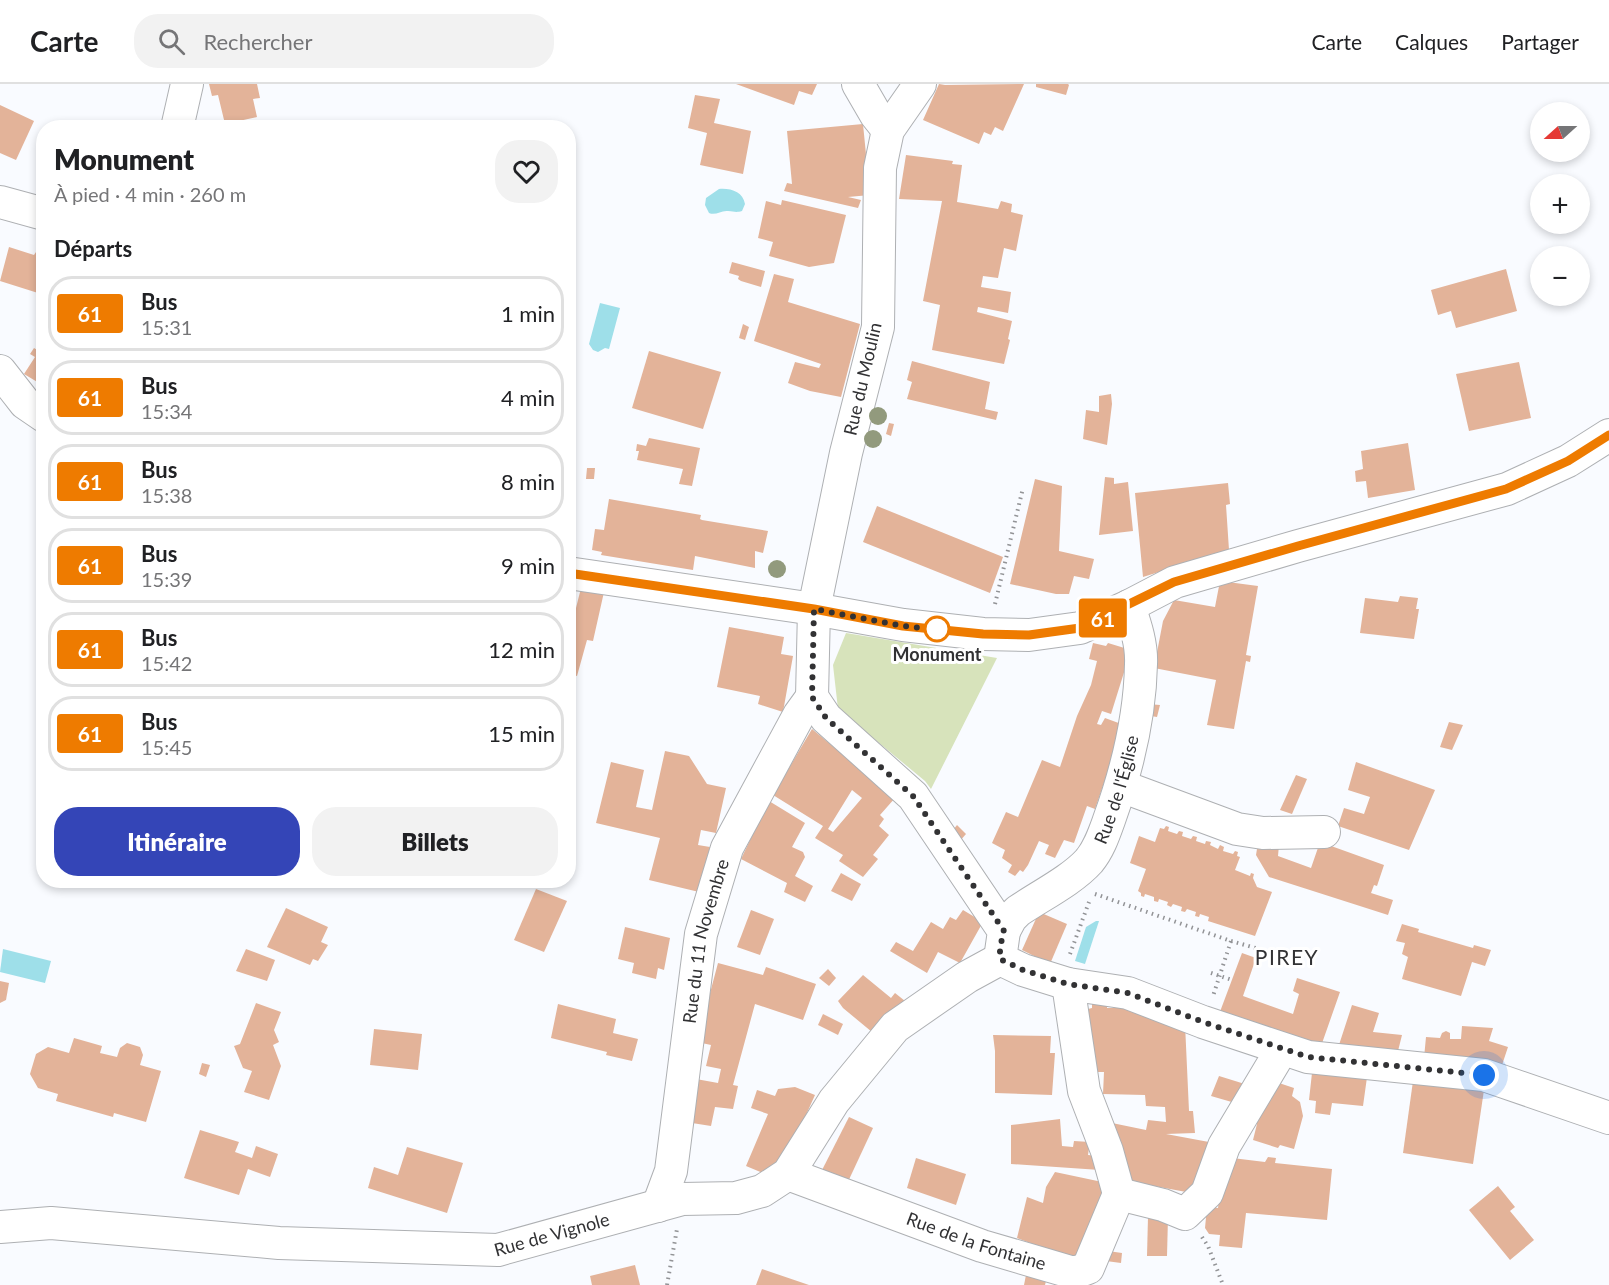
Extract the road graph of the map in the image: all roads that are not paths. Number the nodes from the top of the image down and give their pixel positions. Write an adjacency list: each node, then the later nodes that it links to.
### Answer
1 (188, 84): 4 (street)
2 (858, 84): 5 (street)
3 (920, 84): 5 (street)
4 (179, 120)
5 (888, 130): 13 (street, Rue du Moulin)
6 (0, 202): 7 (street)
7 (36, 212)
8 (0, 371): 9 (street)
9 (36, 411)
10 (1609, 435): 12 (street)
11 (576, 574): 13 (street)
12 (1129, 606): 13 (street); 15 (street, Rue de l'Église)
13 (814, 609): 14 (street, Rue du Moulin)
14 (812, 697): 17 (street); 23 (street, Rue du 11 Novembre)
15 (1121, 786): 16 (street); 17 (street, Rue de l'Église)
16 (1324, 832)
17 (1002, 945): 18 (street); 21 (street, Rue de Vignole)
18 (1068, 984): 19 (street); 22 (street)
19 (1282, 1049): 20 (street); 22 (street)
20 (1609, 1118)
21 (788, 1174): 22 (street, Rue de la Fontaine); 23 (street, Rue de Vignole)
22 (1119, 1194)
23 (670, 1202): 24 (street, Rue de Vignole)
24 (0, 1227)

